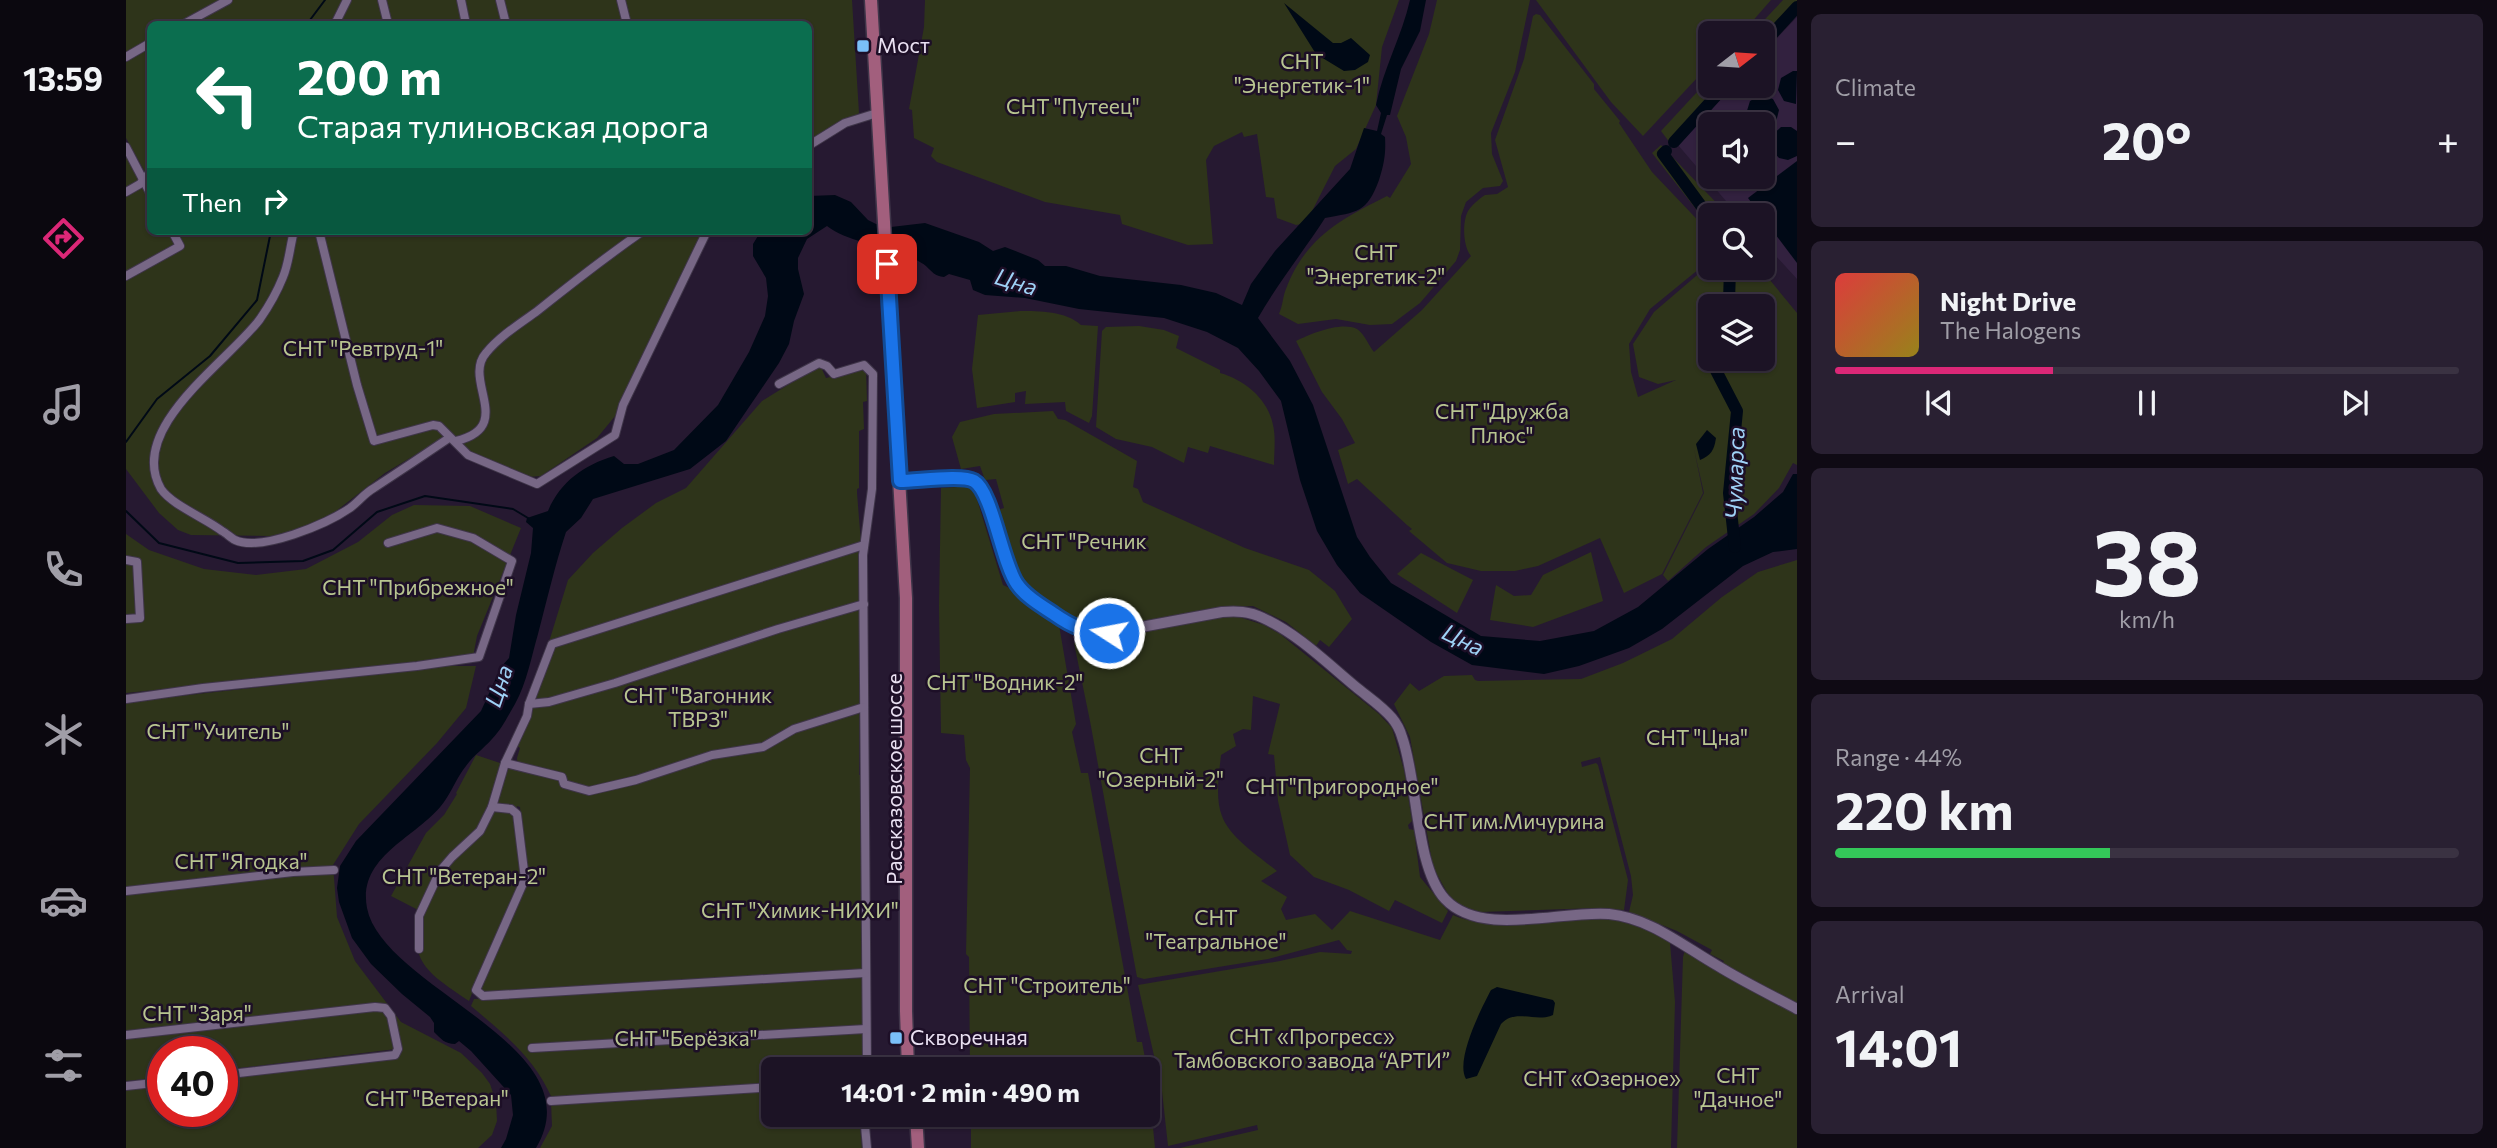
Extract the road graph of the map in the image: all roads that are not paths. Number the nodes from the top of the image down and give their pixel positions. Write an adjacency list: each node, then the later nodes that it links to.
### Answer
1 (229, 0): 8 (street)
2 (347, 0): 9 (street)
3 (382, 0): 10 (street)
4 (461, 0): 11 (street)
5 (500, 0): 12 (street)
6 (621, 0): 13 (street)
7 (871, 0): 16 (main road, Рассказовское шоссе)
8 (190, 21)
9 (336, 21)
10 (387, 21)
11 (465, 21)
12 (505, 21)
13 (626, 21)
14 (147, 45): 15 (street)
15 (126, 57)
16 (877, 113): 17 (street); 31 (main road, Рассказовское шоссе)
17 (812, 144)
18 (126, 147): 20 (street)
19 (147, 175): 20 (street)
20 (143, 179): 21 (street); 22 (street)
21 (147, 187)
22 (126, 192)
23 (174, 235): 28 (street)
24 (293, 235): 30 (street)
25 (320, 235): 30 (street)
26 (638, 235): 30 (street)
27 (705, 235): 30 (street)
28 (126, 276)
29 (779, 384): 33 (street)
30 (453, 440)
31 (900, 486): 46 (street); 51 (main road, Рассказовское шоссе); 52 (main road, Рассказовское шоссе)
32 (388, 543): 37 (street)
33 (864, 545): 35 (street); 38 (street)
34 (126, 560): 36 (street)
35 (864, 604): 38 (street); 39 (street)
36 (126, 620)
37 (126, 699)
38 (529, 705): 40 (street)
39 (864, 707): 40 (street); 45 (street)
40 (505, 763): 41 (street)
41 (492, 807): 44 (street); 45 (street)
42 (334, 870): 43 (street)
43 (126, 891)
44 (419, 949)
45 (865, 973): 47 (street)
46 (1797, 1009)
47 (866, 1029): 49 (street); 50 (street)
48 (126, 1035): 53 (street)
49 (532, 1048)
50 (867, 1057)
51 (908, 1057)
52 (914, 1057)
53 (238, 1073)
54 (147, 1084): 55 (street)
55 (126, 1086)
56 (761, 1088): 57 (street)
57 (551, 1101)
58 (865, 1127): 61 (street)
59 (911, 1127): 62 (main road)
60 (917, 1127): 63 (main road)
61 (867, 1148)
62 (912, 1148)
63 (918, 1148)

